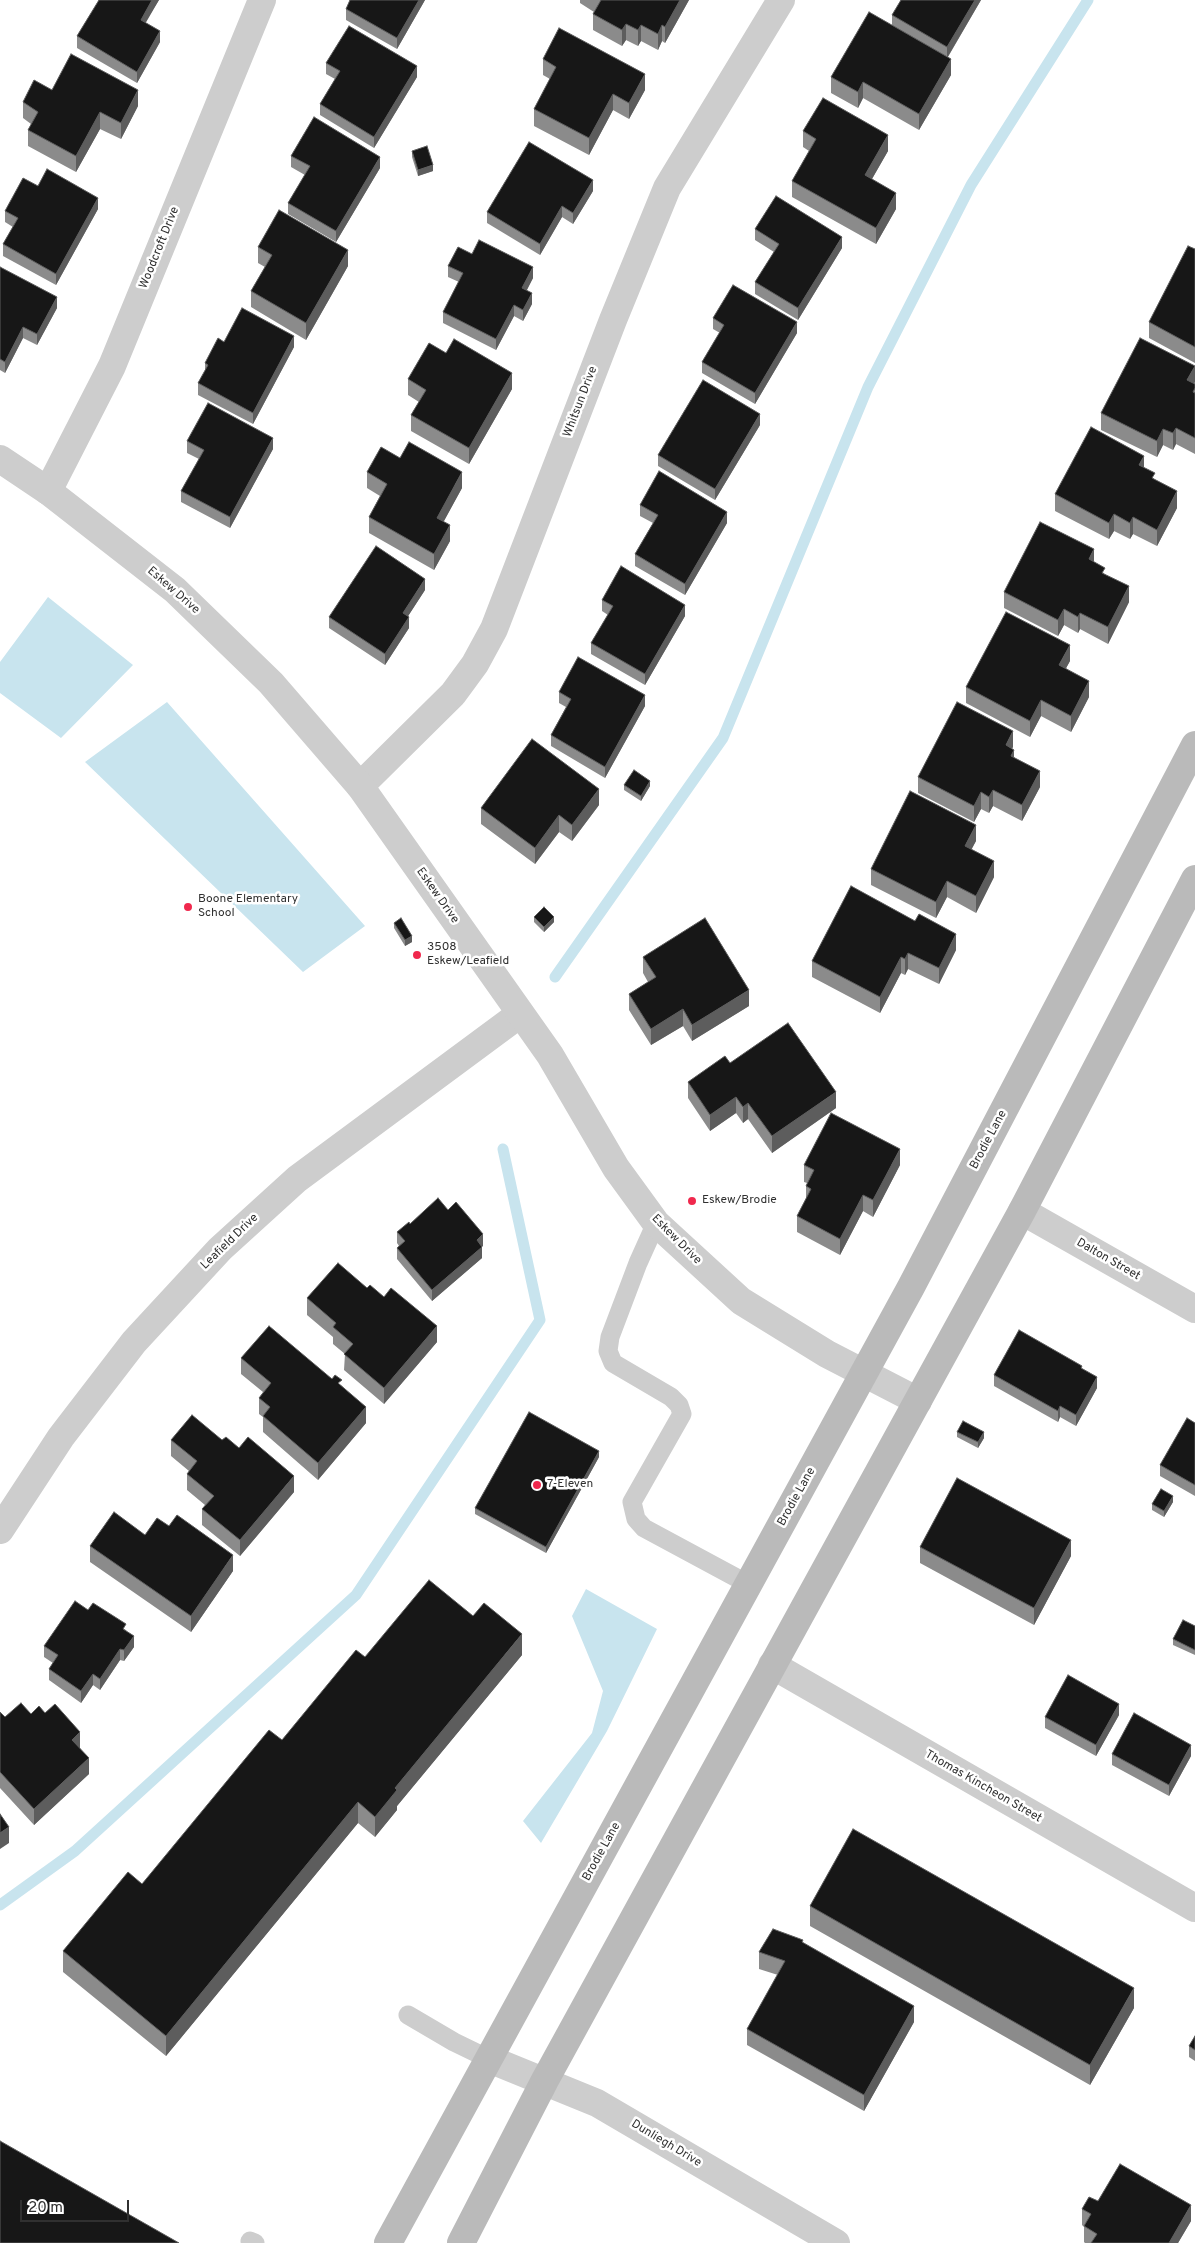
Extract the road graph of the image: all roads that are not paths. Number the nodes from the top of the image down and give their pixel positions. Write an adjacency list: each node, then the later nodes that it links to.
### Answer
1 (262, 0): 4 (street, Woodcroft Drive)
2 (781, 0): 6 (street, Whitsun Drive)
3 (0, 460): 4 (street, Eskew Drive)
4 (48, 491): 6 (street, Eskew Drive)
5 (1195, 745): 12 (main road, Brodie Lane)
6 (360, 786): 8 (street, Eskew Drive)
7 (1195, 878): 9 (main road)
8 (520, 1014): 10 (street, Eskew Drive); 14 (street, Leafield Drive)
9 (1022, 1210): 11 (street, Dalton Street); 13 (main road)
10 (656, 1223): 12 (street, Eskew Drive); 15 (lane)
11 (1195, 1309)
12 (864, 1373): 13 (street, Eskew Drive); 15 (main road, Brodie Lane)
13 (918, 1401): 16 (main road)
14 (0, 1530)
15 (748, 1584): 19 (main road, Brodie Lane)
16 (772, 1665): 17 (street, Thomas Kincheon Street); 20 (main road)
17 (1195, 1908)
18 (408, 2015): 19 (lane)
19 (489, 2059): 20 (street, Dunliegh Drive); 21 (main road, Brodie Lane)
20 (545, 2080): 22 (main road); 23 (street, Dunliegh Drive)
21 (388, 2243)
22 (461, 2243)
23 (836, 2243)

